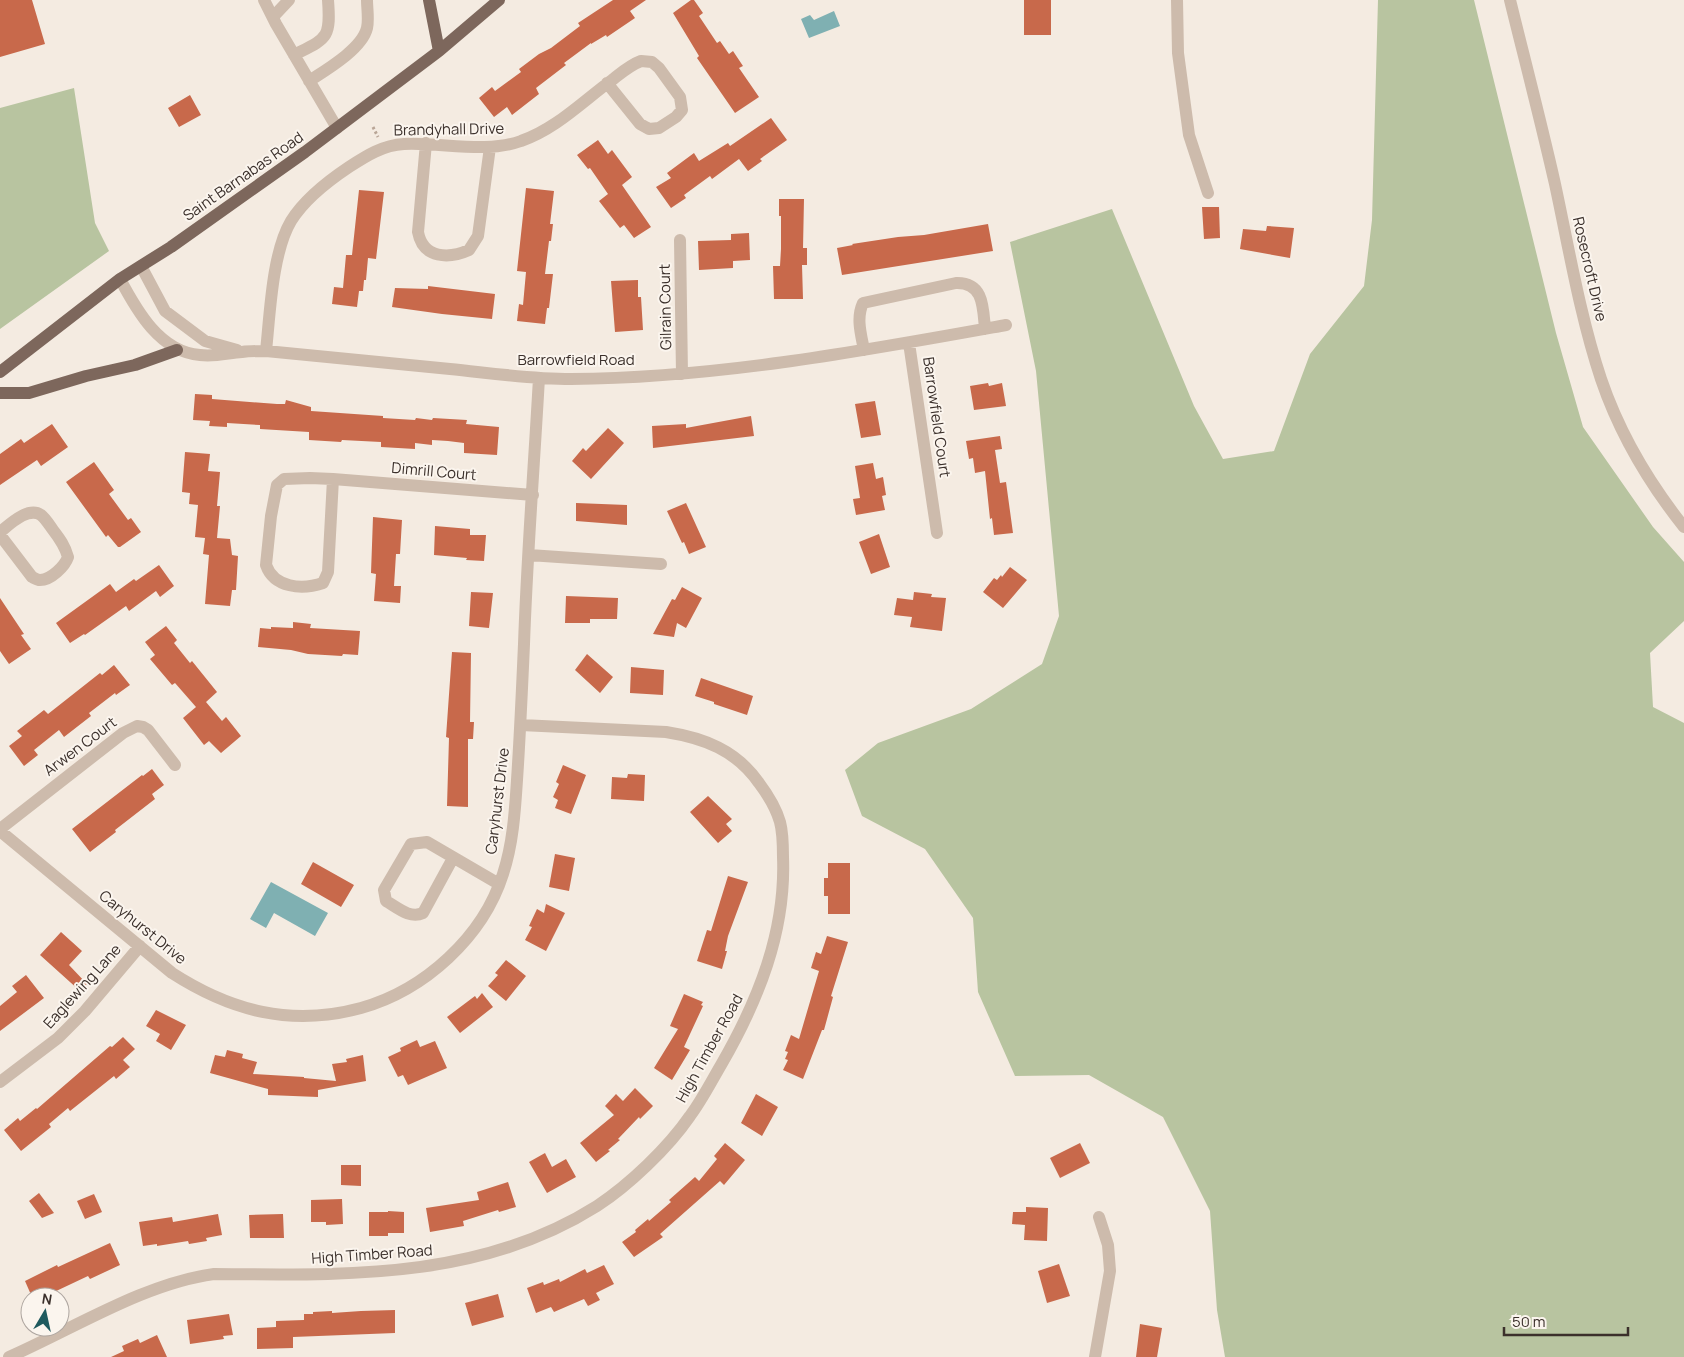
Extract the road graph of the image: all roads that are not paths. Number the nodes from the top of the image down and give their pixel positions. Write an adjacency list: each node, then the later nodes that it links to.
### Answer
1 (264, 0): 9 (street)
2 (289, 0): 9 (street)
3 (328, 0): 11 (street)
4 (367, 0): 12 (street)
5 (429, 0): 10 (main road)
6 (499, 0): 10 (main road, Saint Barnabas Road)
7 (1177, 0): 17 (street)
8 (1510, 0): 34 (street, Rosecroft Drive)
9 (273, 17): 11 (street)
10 (438, 51): 14 (main road, Saint Barnabas Road)
11 (294, 55): 12 (street)
12 (310, 81): 14 (street)
13 (608, 84): 13 (street, Brandyhall Drive); 16 (street, Brandyhall Drive)
14 (337, 128): 19 (main road, Saint Barnabas Road)
15 (426, 144): 16 (street, Brandyhall Drive); 16 (street); 26 (street, Brandyhall Drive)
16 (490, 147)
17 (1208, 193)
18 (680, 240): 29 (street, Gilrain Court)
19 (141, 266): 20 (main road, Saint Barnabas Road); 27 (street, Barrowfield Road)
20 (120, 279): 24 (street, Barrowfield Road); 28 (main road, Saint Barnabas Road)
21 (1006, 325): 22 (street, Barrowfield Court)
22 (985, 329): 23 (street, Barrowfield Court); 25 (street)
23 (909, 343): 25 (street, Barrowfield Road); 35 (street, Barrowfield Court)
24 (177, 350): 27 (street, Barrowfield Road); 31 (main road)
25 (864, 350): 29 (street, Barrowfield Road)
26 (266, 351): 27 (street, Barrowfield Road); 30 (street, Barrowfield Road)
27 (242, 352)
28 (0, 372)
29 (682, 374): 30 (street, Barrowfield Road)
30 (539, 378): 33 (street, Caryhurst Drive)
31 (0, 393)
32 (333, 479): 32 (street, Dimrill Court); 33 (street, Dimrill Court)
33 (533, 495): 37 (street, Caryhurst Drive)
34 (1684, 527)
35 (937, 533)
36 (0, 534): 36 (street)
37 (529, 556): 38 (street); 39 (street, Caryhurst Drive)
38 (661, 564)
39 (521, 725): 43 (street, Caryhurst Drive); 47 (street, High Timber Road)
40 (175, 765): 41 (street, Arwen Court)
41 (0, 830): 44 (street, Caryhurst Drive)
42 (453, 858): 42 (street); 43 (street)
43 (499, 884): 44 (street, Caryhurst Drive)
44 (140, 946): 45 (street, Eaglewing Lane)
45 (0, 1082)
46 (1099, 1217): 48 (street)
47 (9, 1357)
48 (1095, 1357)

